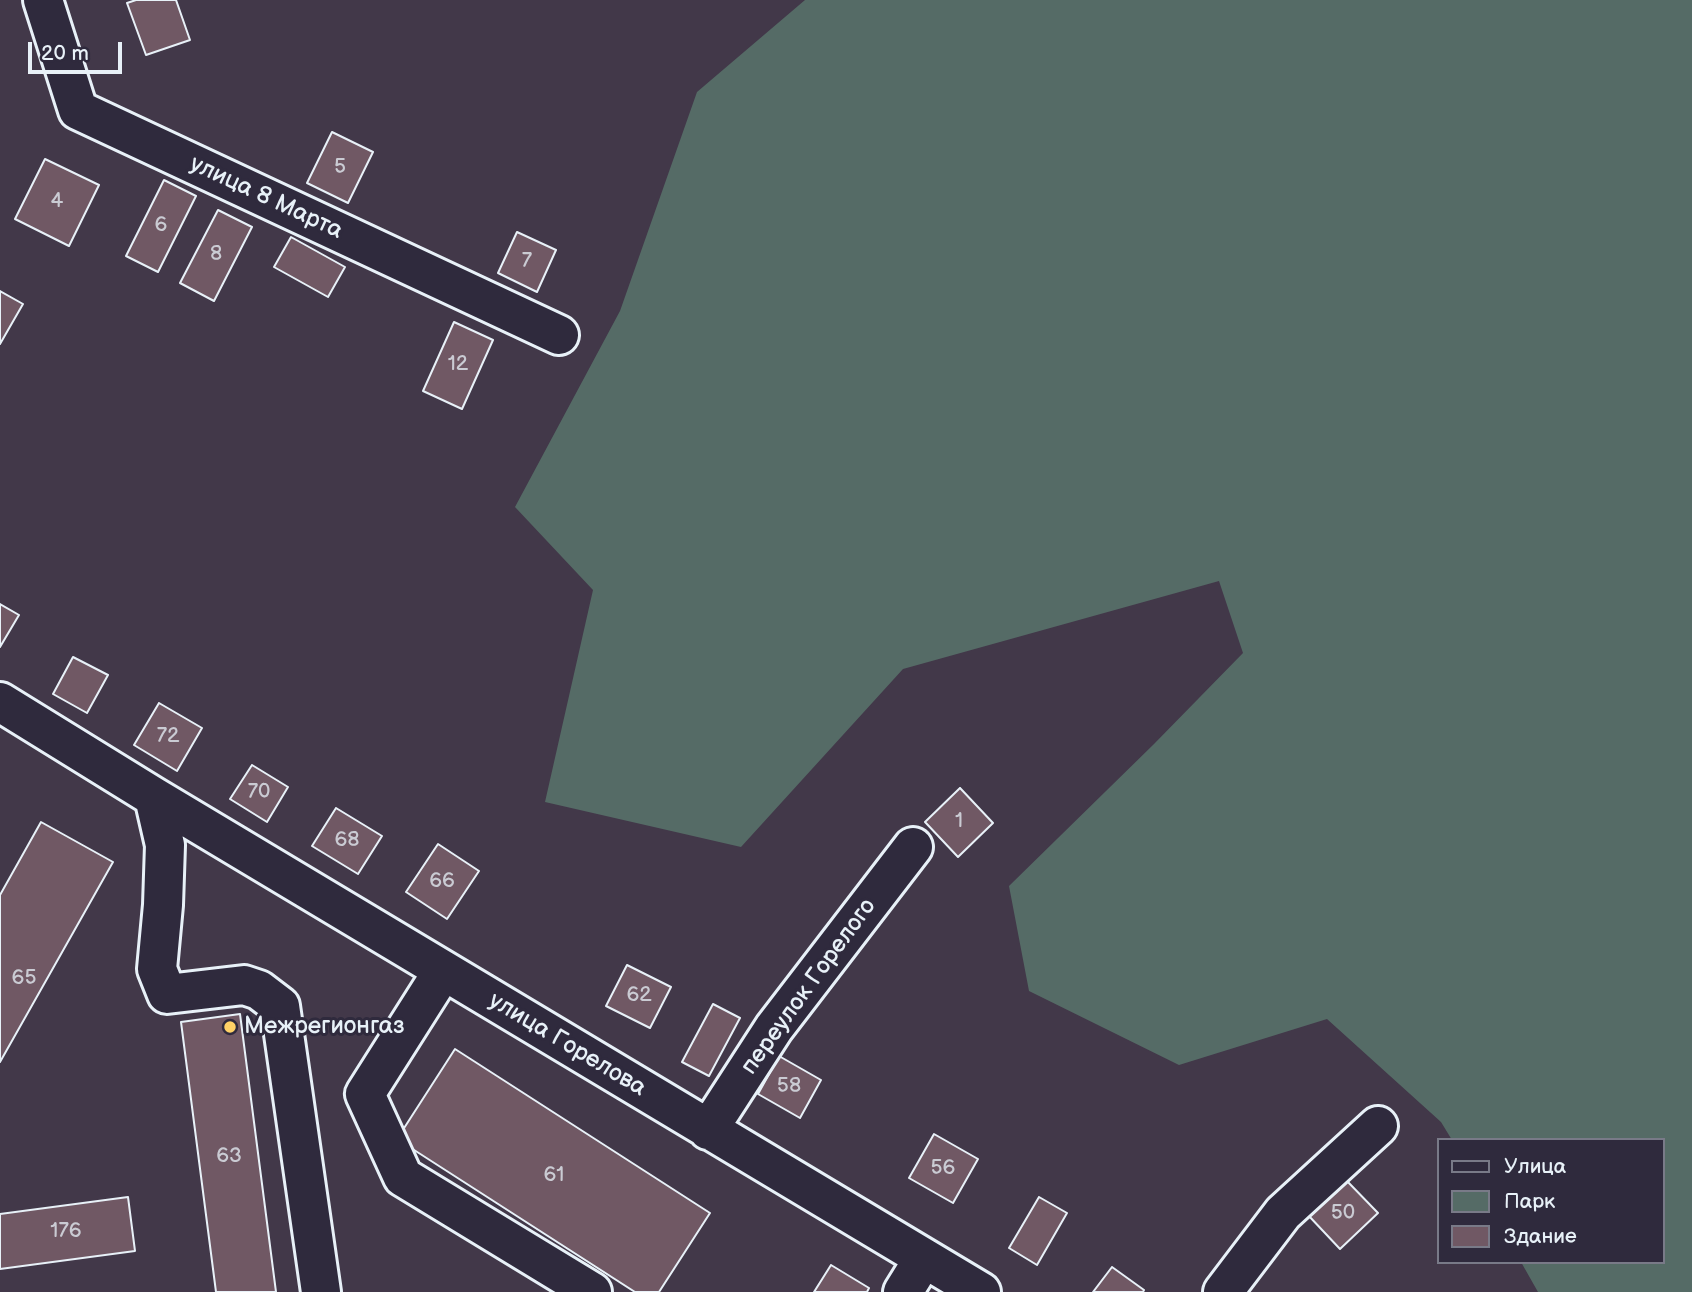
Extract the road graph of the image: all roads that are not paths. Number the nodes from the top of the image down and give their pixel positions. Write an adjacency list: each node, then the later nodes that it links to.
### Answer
1 (43, 0): 2 (street, улица 8 Марта)
2 (559, 335)
3 (0, 702): 4 (street, улица Горелова)
4 (154, 797): 6 (street, улица Горелова); 10 (street)
5 (913, 847): 8 (street, переулок Горелого)
6 (443, 971): 8 (street, улица Горелова); 11 (street)
7 (1378, 1126): 14 (street)
8 (708, 1130): 9 (street, улица Горелова)
9 (924, 1258): 12 (street); 13 (street, улица Горелова)
10 (321, 1292)
11 (592, 1292)
12 (903, 1292)
13 (981, 1292)
14 (1223, 1292)

